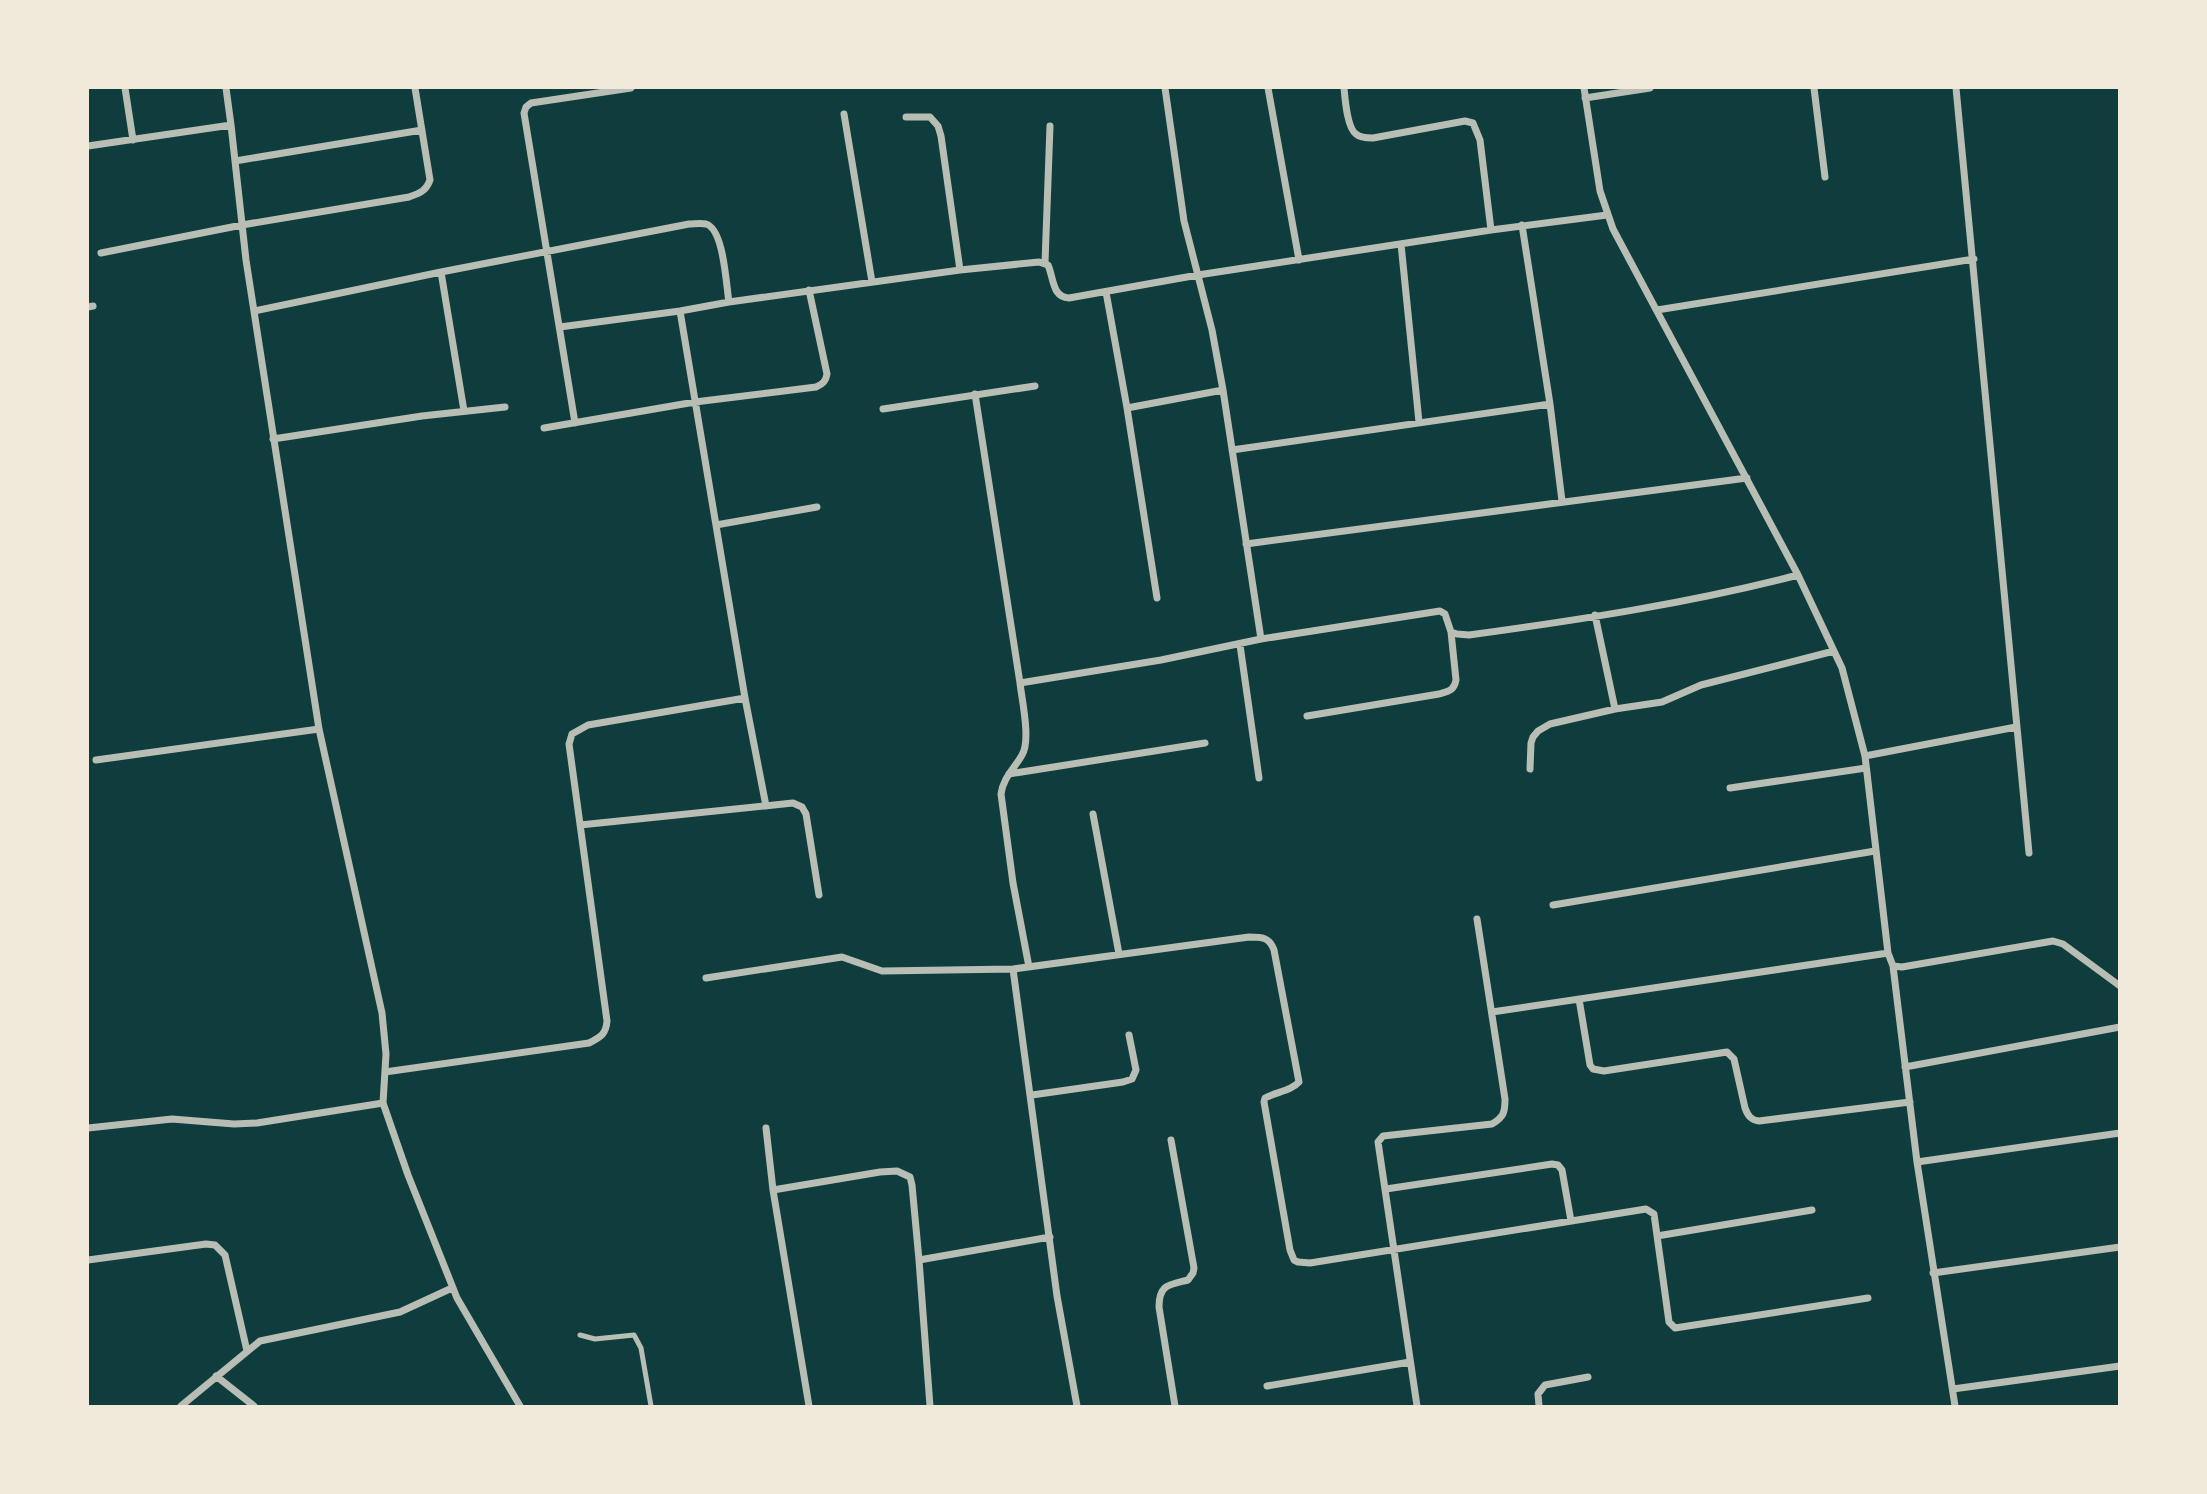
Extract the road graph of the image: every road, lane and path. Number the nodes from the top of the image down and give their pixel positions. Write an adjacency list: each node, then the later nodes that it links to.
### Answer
1 (125, 88): 18 (street)
2 (226, 88): 15 (street)
3 (415, 88): 17 (street)
4 (631, 88): 27 (street)
5 (1165, 88): 34 (street)
6 (1268, 88): 30 (street)
7 (1343, 88): 25 (street)
8 (1584, 88): 12 (street)
9 (1650, 88): 12 (street)
10 (1814, 88): 21 (street)
11 (1956, 88): 29 (street)
12 (1585, 98): 22 (street)
13 (844, 114): 35 (street)
14 (906, 117): 32 (street)
15 (231, 125): 18 (street); 20 (street)
16 (1050, 126): 31 (street)
17 (422, 130): 20 (street); 23 (street)
18 (133, 140): 19 (street)
19 (88, 146)
20 (235, 161): 23 (street)
21 (1825, 177)
22 (1607, 215): 24 (street); 40 (street)
23 (242, 225): 28 (street); 39 (street)
24 (1522, 225): 25 (street); 47 (street)
25 (1491, 230): 26 (street)
26 (1401, 244): 30 (street); 52 (street)
27 (548, 251): 33 (street); 38 (street); 42 (street)
28 (101, 253)
29 (1974, 259): 40 (street); 73 (street)
30 (1299, 260): 34 (street)
31 (1045, 263): 32 (street); 37 (street)
32 (960, 270): 35 (street)
33 (442, 272): 39 (street); 51 (street)
34 (1198, 275): 37 (street); 44 (street)
35 (872, 282): 36 (street)
36 (809, 290): 38 (street); 46 (street)
37 (1106, 292): 49 (street)
38 (729, 302): 41 (street)
39 (254, 310): 55 (street)
40 (1657, 310): 57 (street)
41 (680, 312): 42 (street); 46 (street)
42 (560, 327): 53 (street)
43 (1035, 386): 45 (street)
44 (1223, 390): 49 (street); 56 (street)
45 (975, 394): 50 (street); 69 (street)
46 (695, 402): 53 (street); 60 (street)
47 (1550, 404): 52 (street); 58 (street)
48 (505, 407): 51 (street)
49 (1127, 408): 63 (street)
50 (883, 409)
51 (464, 411): 55 (street)
52 (1419, 422): 56 (street)
53 (575, 423): 54 (street)
54 (544, 428)
55 (273, 439): 74 (street)
56 (1232, 450): 61 (street)
57 (1746, 478): 58 (street); 62 (street)
58 (1562, 501): 61 (street)
59 (817, 506): 60 (street)
60 (716, 525): 70 (street)
61 (1246, 544): 66 (street)
62 (1798, 575): 64 (street); 68 (street)
63 (1157, 598)
64 (1595, 615): 65 (street); 71 (street)
65 (1451, 632): 66 (street); 72 (street)
66 (1261, 639): 67 (street)
67 (1240, 645): 69 (street); 81 (street)
68 (1834, 651): 71 (street); 76 (street)
69 (1020, 683): 80 (street)
70 (745, 698): 83 (street); 85 (street)
71 (1615, 709): 79 (street)
72 (1307, 716)
73 (2016, 727): 76 (street); 87 (street)
74 (319, 729): 77 (street); 103 (street)
75 (1205, 743): 80 (street)
76 (1865, 756): 78 (street)
77 (96, 760)
78 (1866, 768): 82 (street); 86 (street)
79 (1530, 769)
80 (1009, 774): 94 (street)
81 (1259, 778)
82 (1730, 788)
83 (766, 806): 85 (street); 88 (street)
84 (1093, 814): 92 (street)
85 (580, 825): 103 (street)
86 (1875, 851): 89 (street); 91 (street)
87 (2029, 853)
88 (819, 895)
89 (1553, 905)
90 (1477, 919): 99 (street)
91 (1888, 953): 93 (street); 98 (street)
92 (1119, 954): 94 (street); 119 (street)
93 (1893, 966): 97 (street); 102 (street)
94 (1029, 967): 95 (street)
95 (1013, 969): 96 (street); 104 (street)
96 (706, 978)
97 (2119, 986)
98 (1580, 999): 99 (street); 105 (street)
99 (1492, 1012): 112 (street)
100 (2119, 1027): 102 (street)
101 (1129, 1035): 104 (street)
102 (1905, 1067): 105 (street)
103 (385, 1072): 106 (street)
104 (1032, 1095): 117 (street)
105 (1910, 1102): 111 (street)
106 (383, 1103): 107 (street); 123 (street)
107 (88, 1128)
108 (766, 1128): 113 (street)
109 (2119, 1133): 111 (street)
110 (1171, 1140): 140 (street)
111 (1917, 1162): 122 (street)
112 (1386, 1189): 115 (street); 119 (street)
113 (773, 1190): 121 (street); 137 (street)
114 (1812, 1210): 116 (street)
115 (1571, 1221): 116 (street); 119 (street)
116 (1657, 1236): 124 (street)
117 (1050, 1237): 121 (street); 139 (street)
118 (2119, 1247): 122 (street)
119 (1394, 1248): 127 (street)
120 (88, 1259): 126 (street)
121 (919, 1260): 138 (street)
122 (1933, 1273): 132 (street)
123 (453, 1288): 126 (street); 135 (street)
124 (1868, 1298)
125 (580, 1335): 136 (lane)
126 (247, 1351): 129 (street)
127 (1410, 1362): 131 (street); 141 (street)
128 (2119, 1366): 132 (street)
129 (216, 1376): 133 (street); 134 (street)
130 (1588, 1377): 142 (street)
131 (1267, 1386)
132 (1953, 1389): 143 (street)
133 (181, 1406)
134 (254, 1406)
135 (520, 1406)
136 (651, 1406)
137 (809, 1406)
138 (930, 1406)
139 (1077, 1406)
140 (1175, 1406)
141 (1416, 1406)
142 (1539, 1406)
143 (1955, 1406)

